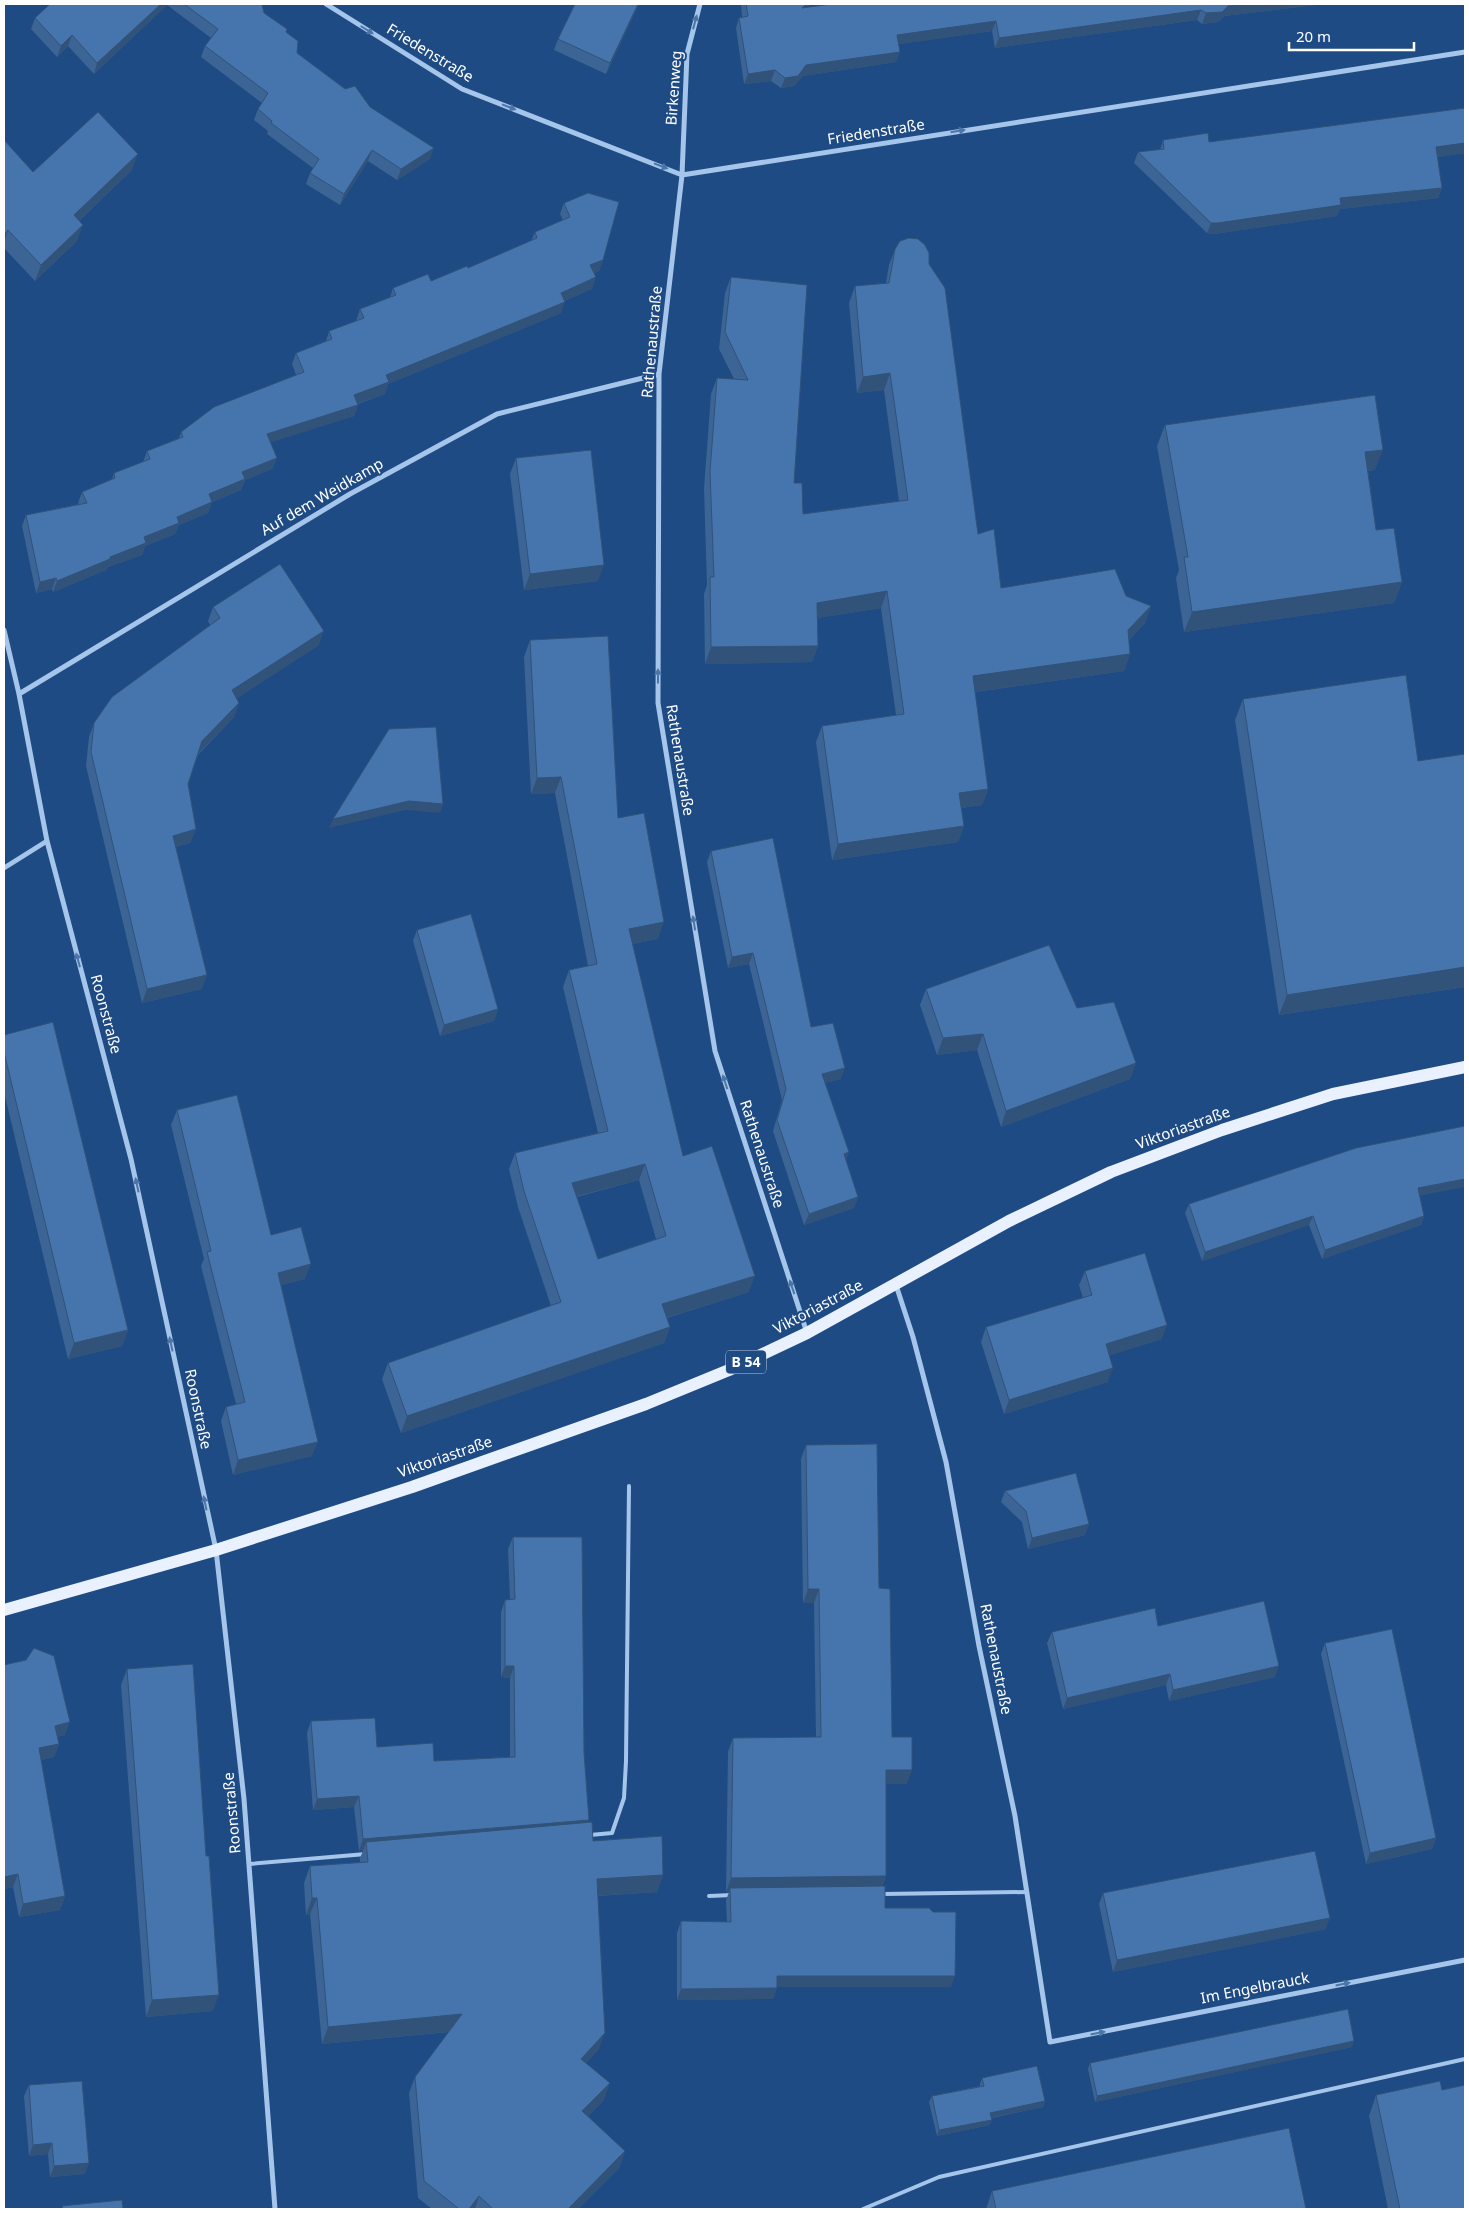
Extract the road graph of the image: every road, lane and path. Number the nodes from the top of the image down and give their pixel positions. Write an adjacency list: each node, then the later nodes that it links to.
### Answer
1 (326, 4): 4 (street, Friedenstraße, one-way to 4)
2 (700, 4): 4 (street, Birkenweg, one-way to 2)
3 (1465, 52): 4 (street, Friedenstraße, one-way to 3)
4 (682, 175): 5 (street, Rathenaustraße)
5 (659, 374): 7 (street, Auf dem Weidkamp); 12 (street, Rathenaustraße, one-way to 5)
6 (4, 630): 7 (street, Roonstraße)
7 (19, 694): 8 (street, Roonstraße)
8 (47, 841): 9 (street); 14 (street, Roonstraße, one-way to 8)
9 (4, 868)
10 (1465, 1066): 11 (main road, Viktoriastraße / B 54)
11 (896, 1284): 12 (main road, Viktoriastraße / B 54); 19 (street, Rathenaustraße)
12 (808, 1333): 14 (main road, Viktoriastraße / B 54)
13 (628, 1486): 16 (lane)
14 (216, 1550): 15 (main road, Viktoriastraße / B 54); 18 (street, Roonstraße)
15 (4, 1610)
16 (583, 1835)
17 (376, 1853): 18 (lane)
18 (249, 1864): 26 (street, Roonstraße)
19 (1027, 1892): 20 (lane); 24 (street, Rathenaustraße)
20 (878, 1894)
21 (739, 1895): 22 (lane)
22 (710, 1896)
23 (1465, 1960): 24 (street, Im Engelbrauck, one-way to 23)
24 (1050, 2042)
25 (1465, 2059): 27 (lane)
26 (275, 2209)
27 (863, 2209)

